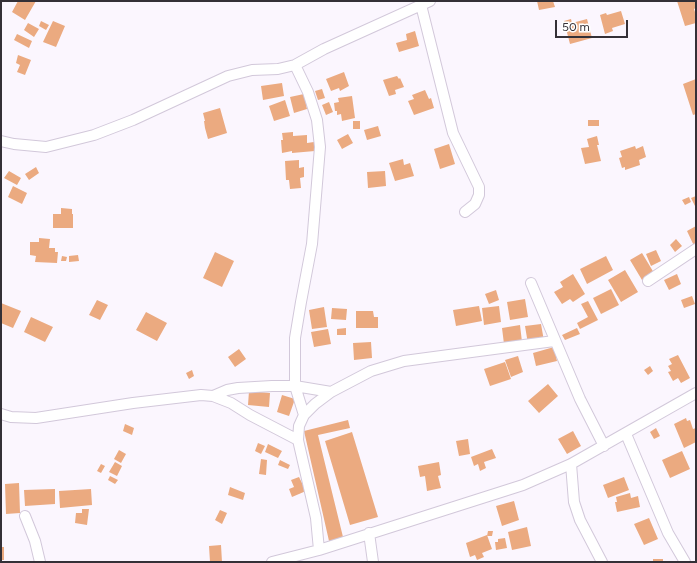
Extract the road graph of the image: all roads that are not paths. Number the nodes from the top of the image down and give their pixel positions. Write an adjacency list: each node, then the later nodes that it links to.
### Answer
1 (426, 3): 2 (street); 4 (street)
2 (295, 65): 3 (street); 9 (street)
3 (1, 141)
4 (465, 212)
5 (696, 249): 6 (street)
6 (648, 281)
7 (531, 283): 8 (street)
8 (554, 341): 10 (street); 17 (street)
9 (295, 386): 10 (street); 12 (street); 14 (street)
10 (331, 392): 14 (street)
11 (696, 393): 15 (street)
12 (213, 396): 13 (street); 16 (street)
13 (1, 414)
14 (304, 415): 16 (street)
15 (626, 434): 17 (street); 26 (street)
16 (298, 440): 21 (street)
17 (604, 446): 18 (street)
18 (571, 464): 20 (street); 25 (street)
19 (25, 516): 22 (street)
20 (369, 533): 21 (street); 24 (street)
21 (319, 550): 23 (street)
22 (40, 562)
23 (272, 562)
24 (372, 562)
25 (602, 562)
26 (685, 562)

